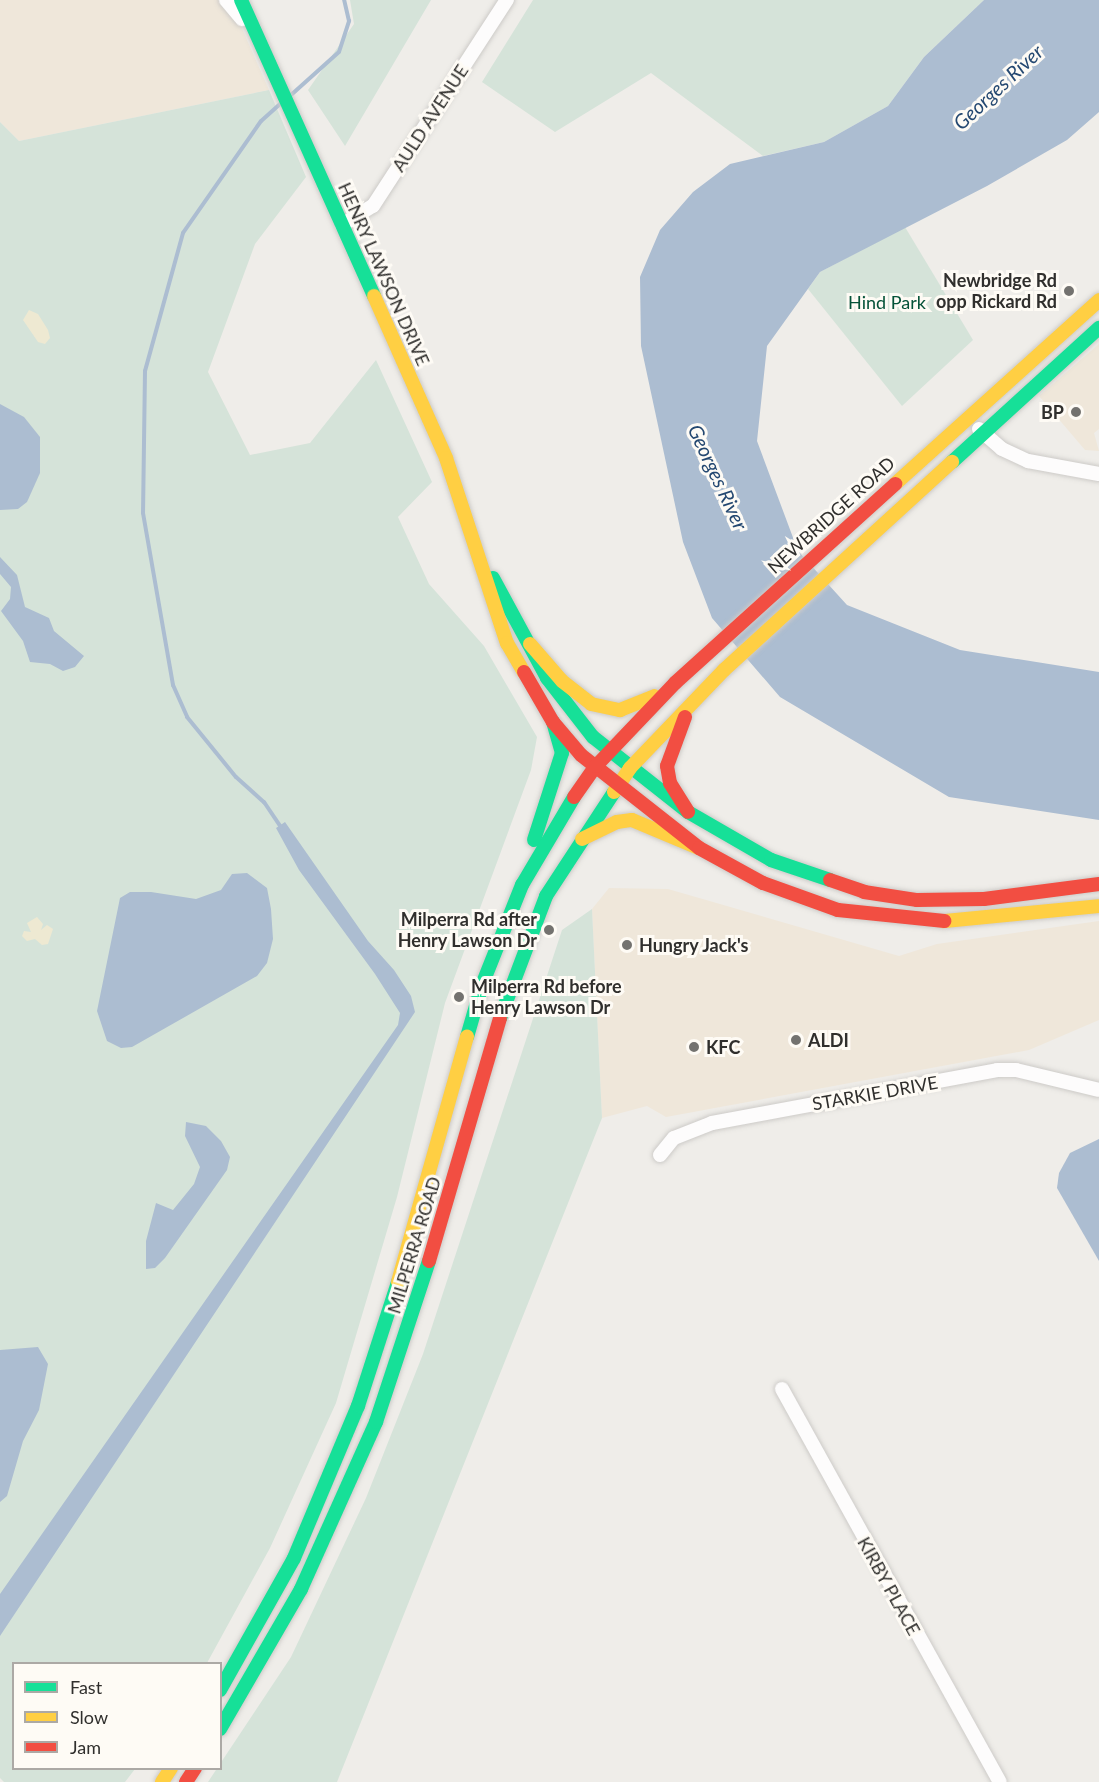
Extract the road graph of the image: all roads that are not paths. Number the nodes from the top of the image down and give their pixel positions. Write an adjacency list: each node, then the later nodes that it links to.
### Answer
1 (226, 0): 4 (street)
2 (241, 0): 4 (main road, HENRY LAWSON DRIVE)
3 (507, 0): 5 (street, AULD AVENUE)
4 (259, 40): 5 (main road, HENRY LAWSON DRIVE)
5 (342, 225): 11 (main road, HENRY LAWSON DRIVE)
6 (1099, 300): 8 (main road, NEWBRIDGE ROAD)
7 (1099, 328): 9 (main road)
8 (966, 419): 9 (street); 13 (main road, NEWBRIDGE ROAD)
9 (984, 432): 10 (street); 14 (main road)
10 (1099, 474)
11 (485, 567): 12 (main road, HENRY LAWSON DRIVE); 15 (main road, HENRY LAWSON DRIVE)
12 (530, 644): 13 (main road); 16 (main road, HENRY LAWSON DRIVE)
13 (675, 683): 16 (main road, NEWBRIDGE ROAD)
14 (689, 705): 18 (main road); 20 (main road)
15 (553, 722): 17 (main road, HENRY LAWSON DRIVE); 25 (main road)
16 (609, 751): 17 (main road, NEWBRIDGE ROAD); 18 (main road, HENRY LAWSON DRIVE)
17 (596, 766): 19 (main road, HENRY LAWSON DRIVE); 25 (main road, MILPERRA ROAD)
18 (630, 768): 19 (main road, MILPERRA ROAD); 20 (main road, HENRY LAWSON DRIVE)
19 (618, 783): 21 (main road, MILPERRA ROAD); 22 (main road, HENRY LAWSON DRIVE)
20 (688, 813): 23 (main road, HENRY LAWSON DRIVE)
21 (579, 841): 22 (main road); 30 (main road, MILPERRA ROAD)
22 (699, 848): 24 (main road, HENRY LAWSON DRIVE)
23 (1099, 884)
24 (1099, 906)
25 (508, 917): 29 (main road, MILPERRA ROAD)
26 (1099, 1090): 27 (street, STARKIE DRIVE)
27 (660, 1155)
28 (782, 1389): 31 (street, KIRBY PLACE)
29 (222, 1686)
30 (222, 1726)
31 (1000, 1782)

